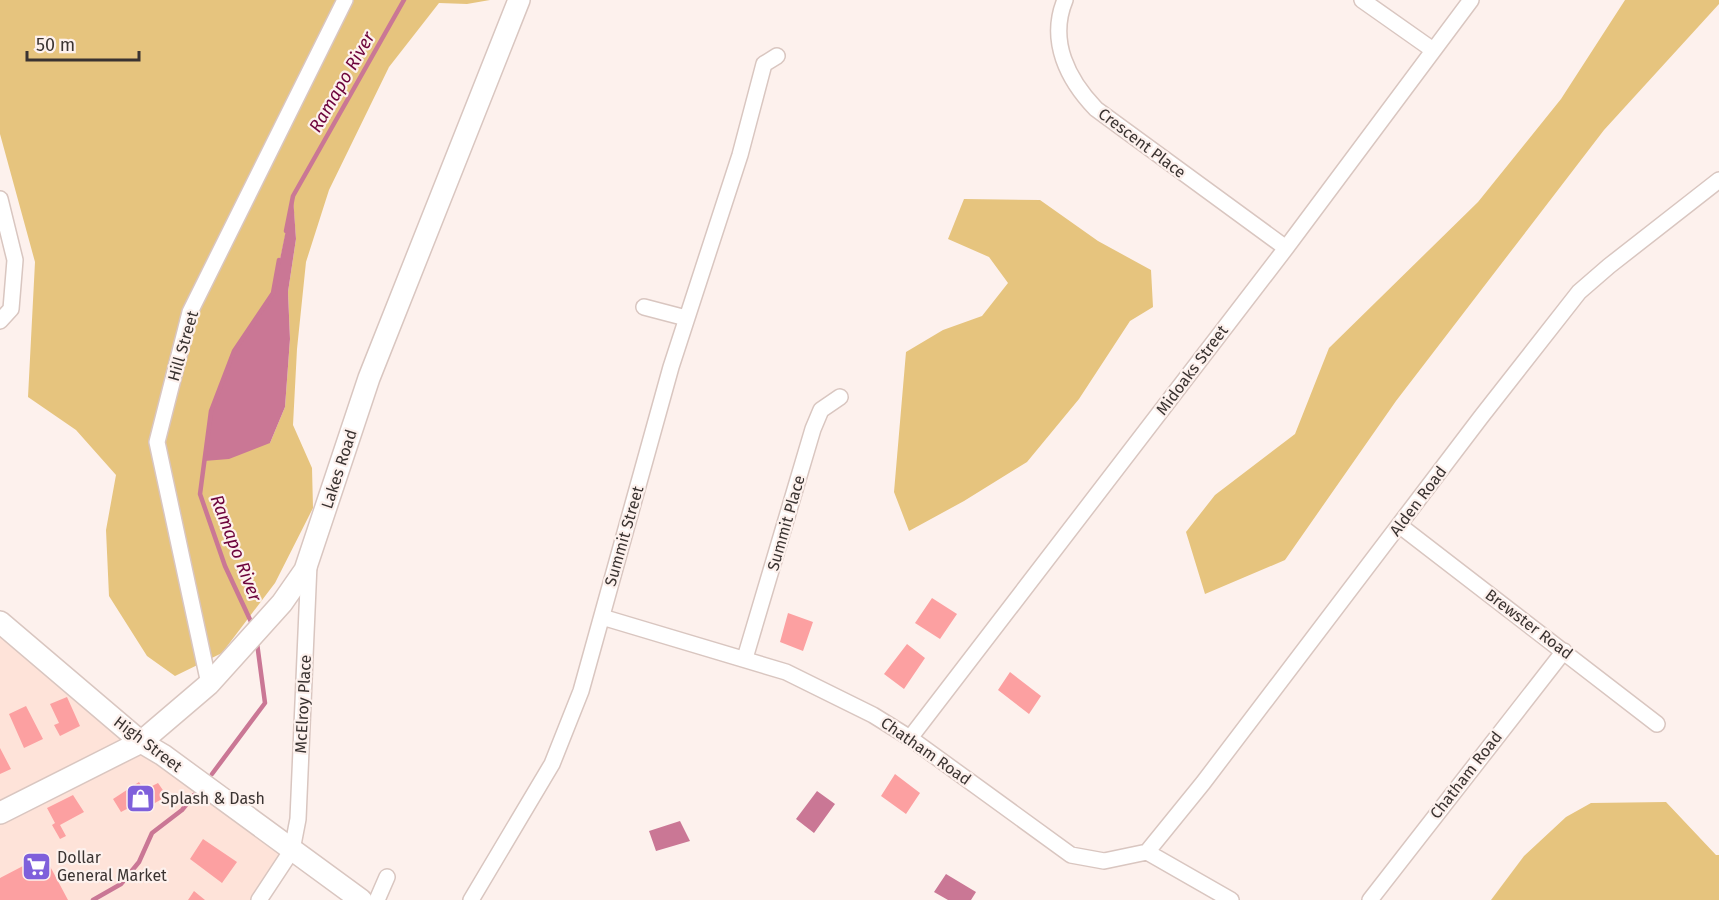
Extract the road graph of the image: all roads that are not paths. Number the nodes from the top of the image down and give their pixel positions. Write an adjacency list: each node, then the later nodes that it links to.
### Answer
1 (345, 0): 21 (street, Hill Street)
2 (1065, 0): 10 (street, Crescent Place)
3 (1362, 0): 6 (street)
4 (1471, 0): 6 (street, Midoaks Street)
5 (514, 2): 16 (main road, Lakes Road)
6 (1433, 50): 10 (street, Midoaks Street)
7 (777, 56): 12 (street, Summit Street)
8 (1719, 180): 15 (street, Alden Road)
9 (0, 199): 13 (street)
10 (1286, 248): 23 (street, Midoaks Street)
11 (644, 307): 12 (street)
12 (686, 318): 17 (street, Summit Street)
13 (0, 321)
14 (840, 397): 20 (street, Summit Place)
15 (1399, 525): 19 (street, Brewster Road); 27 (street, Alden Road)
16 (309, 558): 21 (main road, Lakes Road); 26 (street, McElroy Place)
17 (602, 617): 20 (street, Chatham Road); 32 (street, Summit Street)
18 (0, 622): 24 (main road, High Street)
19 (1563, 651): 22 (street, Brewster Road); 34 (street, Chatham Road)
20 (745, 658): 23 (street, Chatham Road)
21 (209, 684): 24 (main road, Lakes Road)
22 (1657, 724)
23 (910, 738): 27 (street, Chatham Road)
24 (141, 742): 25 (main road, Lakes Road); 26 (main road, High Street)
25 (0, 813)
26 (292, 850): 29 (street); 30 (main road, High Street)
27 (1147, 852): 33 (street)
28 (387, 877): 31 (street)
29 (259, 900)
30 (362, 900)
31 (377, 900)
32 (471, 900)
33 (1231, 900)
34 (1370, 900)

